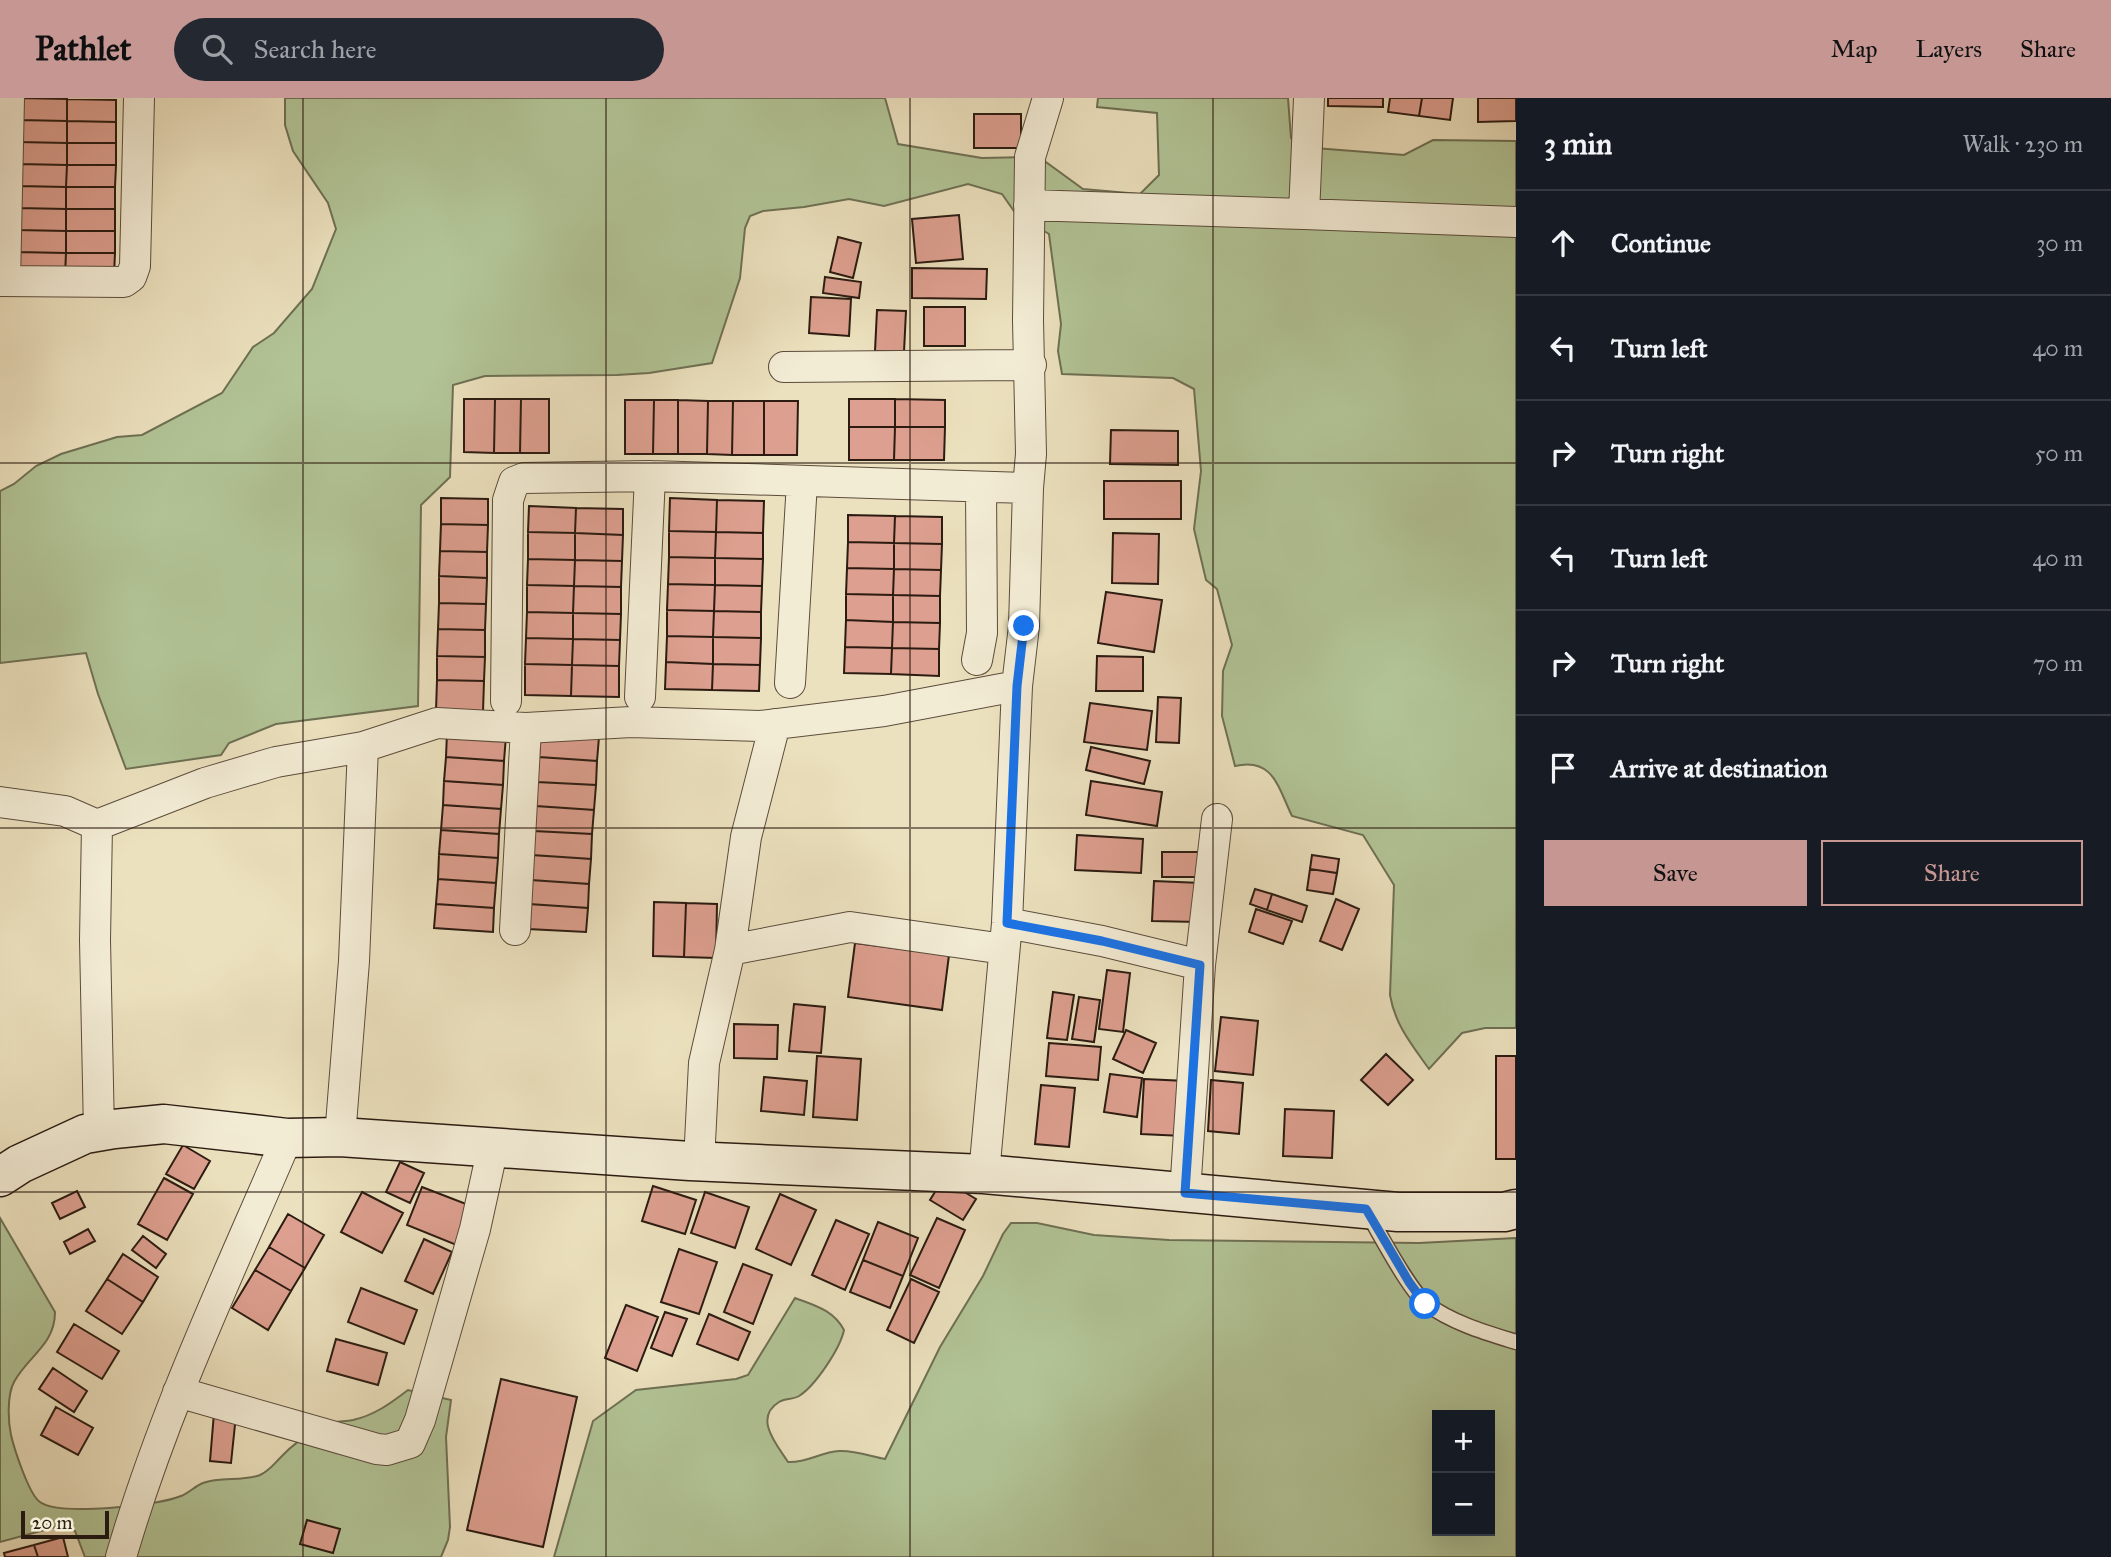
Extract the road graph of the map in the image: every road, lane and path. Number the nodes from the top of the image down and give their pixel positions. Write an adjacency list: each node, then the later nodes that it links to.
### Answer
1 (9, 98): 8 (street)
2 (139, 98): 8 (street)
3 (1048, 98): 5 (street)
4 (1309, 98): 6 (street)
5 (1028, 205): 6 (street); 9 (street)
6 (1304, 214): 7 (street)
7 (1516, 222)
8 (3, 281)
9 (1031, 365): 10 (street); 14 (street)
10 (784, 367)
11 (650, 476): 12 (street); 18 (street); 19 (street)
12 (802, 482): 13 (street); 16 (street)
13 (981, 486): 14 (street); 15 (street)
14 (1028, 488): 17 (street)
15 (977, 660)
16 (790, 683)
17 (1017, 686): 20 (street); 27 (street)
18 (640, 696)
19 (506, 701)
20 (775, 724): 21 (street); 28 (street)
21 (526, 728): 22 (street); 26 (street)
22 (363, 747): 25 (street); 31 (street)
23 (0, 802): 25 (street)
24 (1217, 819): 29 (street)
25 (97, 825): 30 (street)
26 (515, 930)
27 (1005, 936): 28 (street); 29 (street); 35 (street)
28 (730, 950): 34 (street)
29 (1200, 965): 37 (street)
30 (99, 1132): 32 (main road); 36 (main road)
31 (340, 1137): 32 (main road); 33 (main road)
32 (287, 1138): 41 (street)
33 (493, 1147): 34 (main road); 41 (street)
34 (699, 1162): 35 (main road)
35 (984, 1174): 37 (main road)
36 (0, 1177)
37 (1185, 1193): 38 (main road)
38 (1366, 1209): 39 (main road); 40 (lane)
39 (1516, 1209)
40 (1516, 1342)
41 (178, 1392): 42 (street)
42 (121, 1557)

